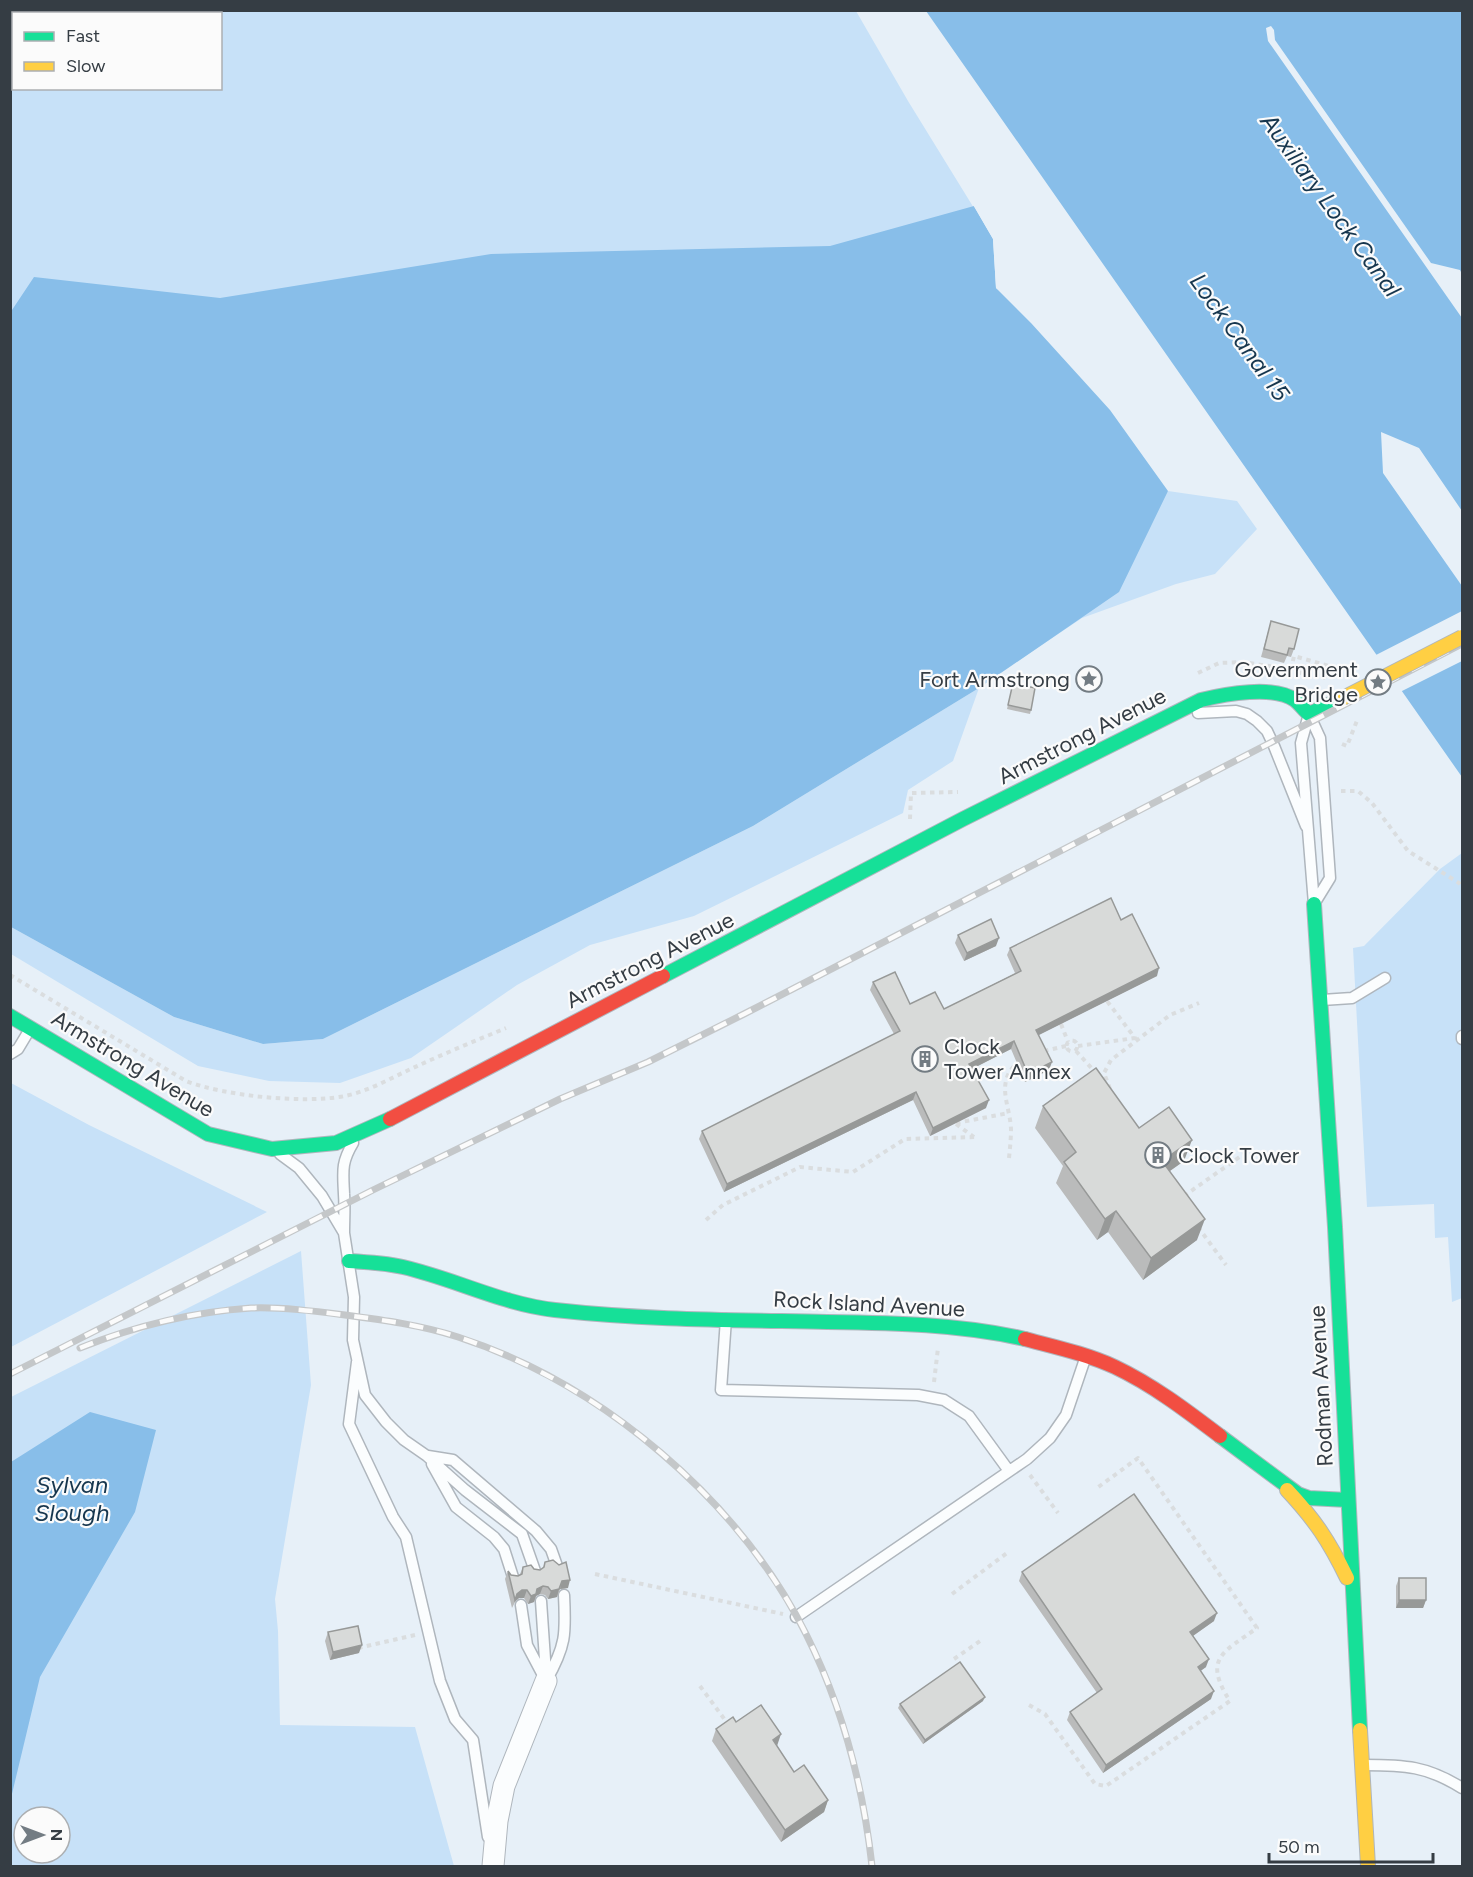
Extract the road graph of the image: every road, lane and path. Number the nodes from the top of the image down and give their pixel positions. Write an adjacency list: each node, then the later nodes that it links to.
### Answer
1 (1462, 637): 7 (street, bridge)
2 (1279, 668): 4 (path)
3 (1337, 669): 5 (path)
4 (1198, 673)
5 (1334, 680)
6 (1174, 714): 7 (street, Armstrong Avenue); 13 (lane, Rodman Avenue); 33 (street, Armstrong Avenue)
7 (1309, 714): 13 (lane, Rodman Avenue); 15 (lane)
8 (1359, 718): 9 (path)
9 (1342, 744)
10 (1341, 790): 14 (path)
11 (958, 797): 12 (path)
12 (920, 817)
13 (1306, 826): 15 (lane, Rodman Avenue)
14 (1462, 888)
15 (1314, 904): 18 (street, Rodman Avenue)
16 (10, 975): 23 (path)
17 (1385, 978): 18 (lane)
18 (1321, 1000): 53 (street, Rodman Avenue)
19 (1107, 1001): 26 (path)
20 (1199, 1003): 30 (path)
21 (10, 1016): 24 (street, Armstrong Avenue)
22 (1061, 1024): 25 (path)
23 (511, 1026)
24 (31, 1028): 28 (lane); 34 (street, Armstrong Avenue)
25 (1067, 1044): 26 (path); 26 (path); 27 (path)
26 (1077, 1048): 30 (path)
27 (1040, 1052)
28 (10, 1054)
29 (1017, 1064): 32 (path)
30 (1110, 1089): 31 (path)
31 (1112, 1097)
32 (1008, 1113): 36 (path); 39 (path)
33 (358, 1134): 34 (street, Armstrong Avenue); 40 (lane)
34 (272, 1149): 40 (lane)
35 (1248, 1151): 37 (path)
36 (1009, 1158)
37 (1179, 1200)
38 (1192, 1219): 42 (path)
39 (706, 1220)
40 (344, 1233): 41 (lane)
41 (349, 1261): 43 (street, Rock Island Avenue); 46 (lane)
42 (1226, 1265)
43 (726, 1319): 45 (street, Rock Island Avenue); 47 (lane)
44 (939, 1344): 47 (path)
45 (1086, 1356): 49 (lane); 51 (street, Rock Island Avenue)
46 (357, 1362): 48 (lane); 66 (lane)
47 (932, 1397): 49 (lane)
48 (427, 1456): 56 (lane); 57 (lane); 59 (lane)
49 (1009, 1471): 65 (lane)
50 (1023, 1481): 54 (path)
51 (1280, 1482): 53 (street, Rock Island Avenue); 60 (street)
52 (1097, 1488): 72 (path)
53 (1348, 1500): 60 (street, Rodman Avenue)
54 (1058, 1513)
55 (1007, 1553): 61 (path)
56 (557, 1566)
57 (535, 1571)
58 (596, 1575): 65 (path)
59 (513, 1577)
60 (1352, 1589): 74 (street, Rodman Avenue)
61 (952, 1594)
62 (564, 1595): 70 (lane)
63 (541, 1600): 70 (lane)
64 (521, 1605): 70 (lane)
65 (796, 1617)
66 (428, 1632): 68 (path); 76 (lane)
67 (983, 1639): 69 (path)
68 (358, 1648)
69 (954, 1659)
70 (546, 1680): 76 (street)
71 (700, 1686): 73 (path)
72 (1029, 1705)
73 (734, 1733)
74 (1364, 1765): 75 (lane); 77 (street, Rodman Avenue)
75 (1460, 1783)
76 (493, 1866)
77 (1368, 1866)

